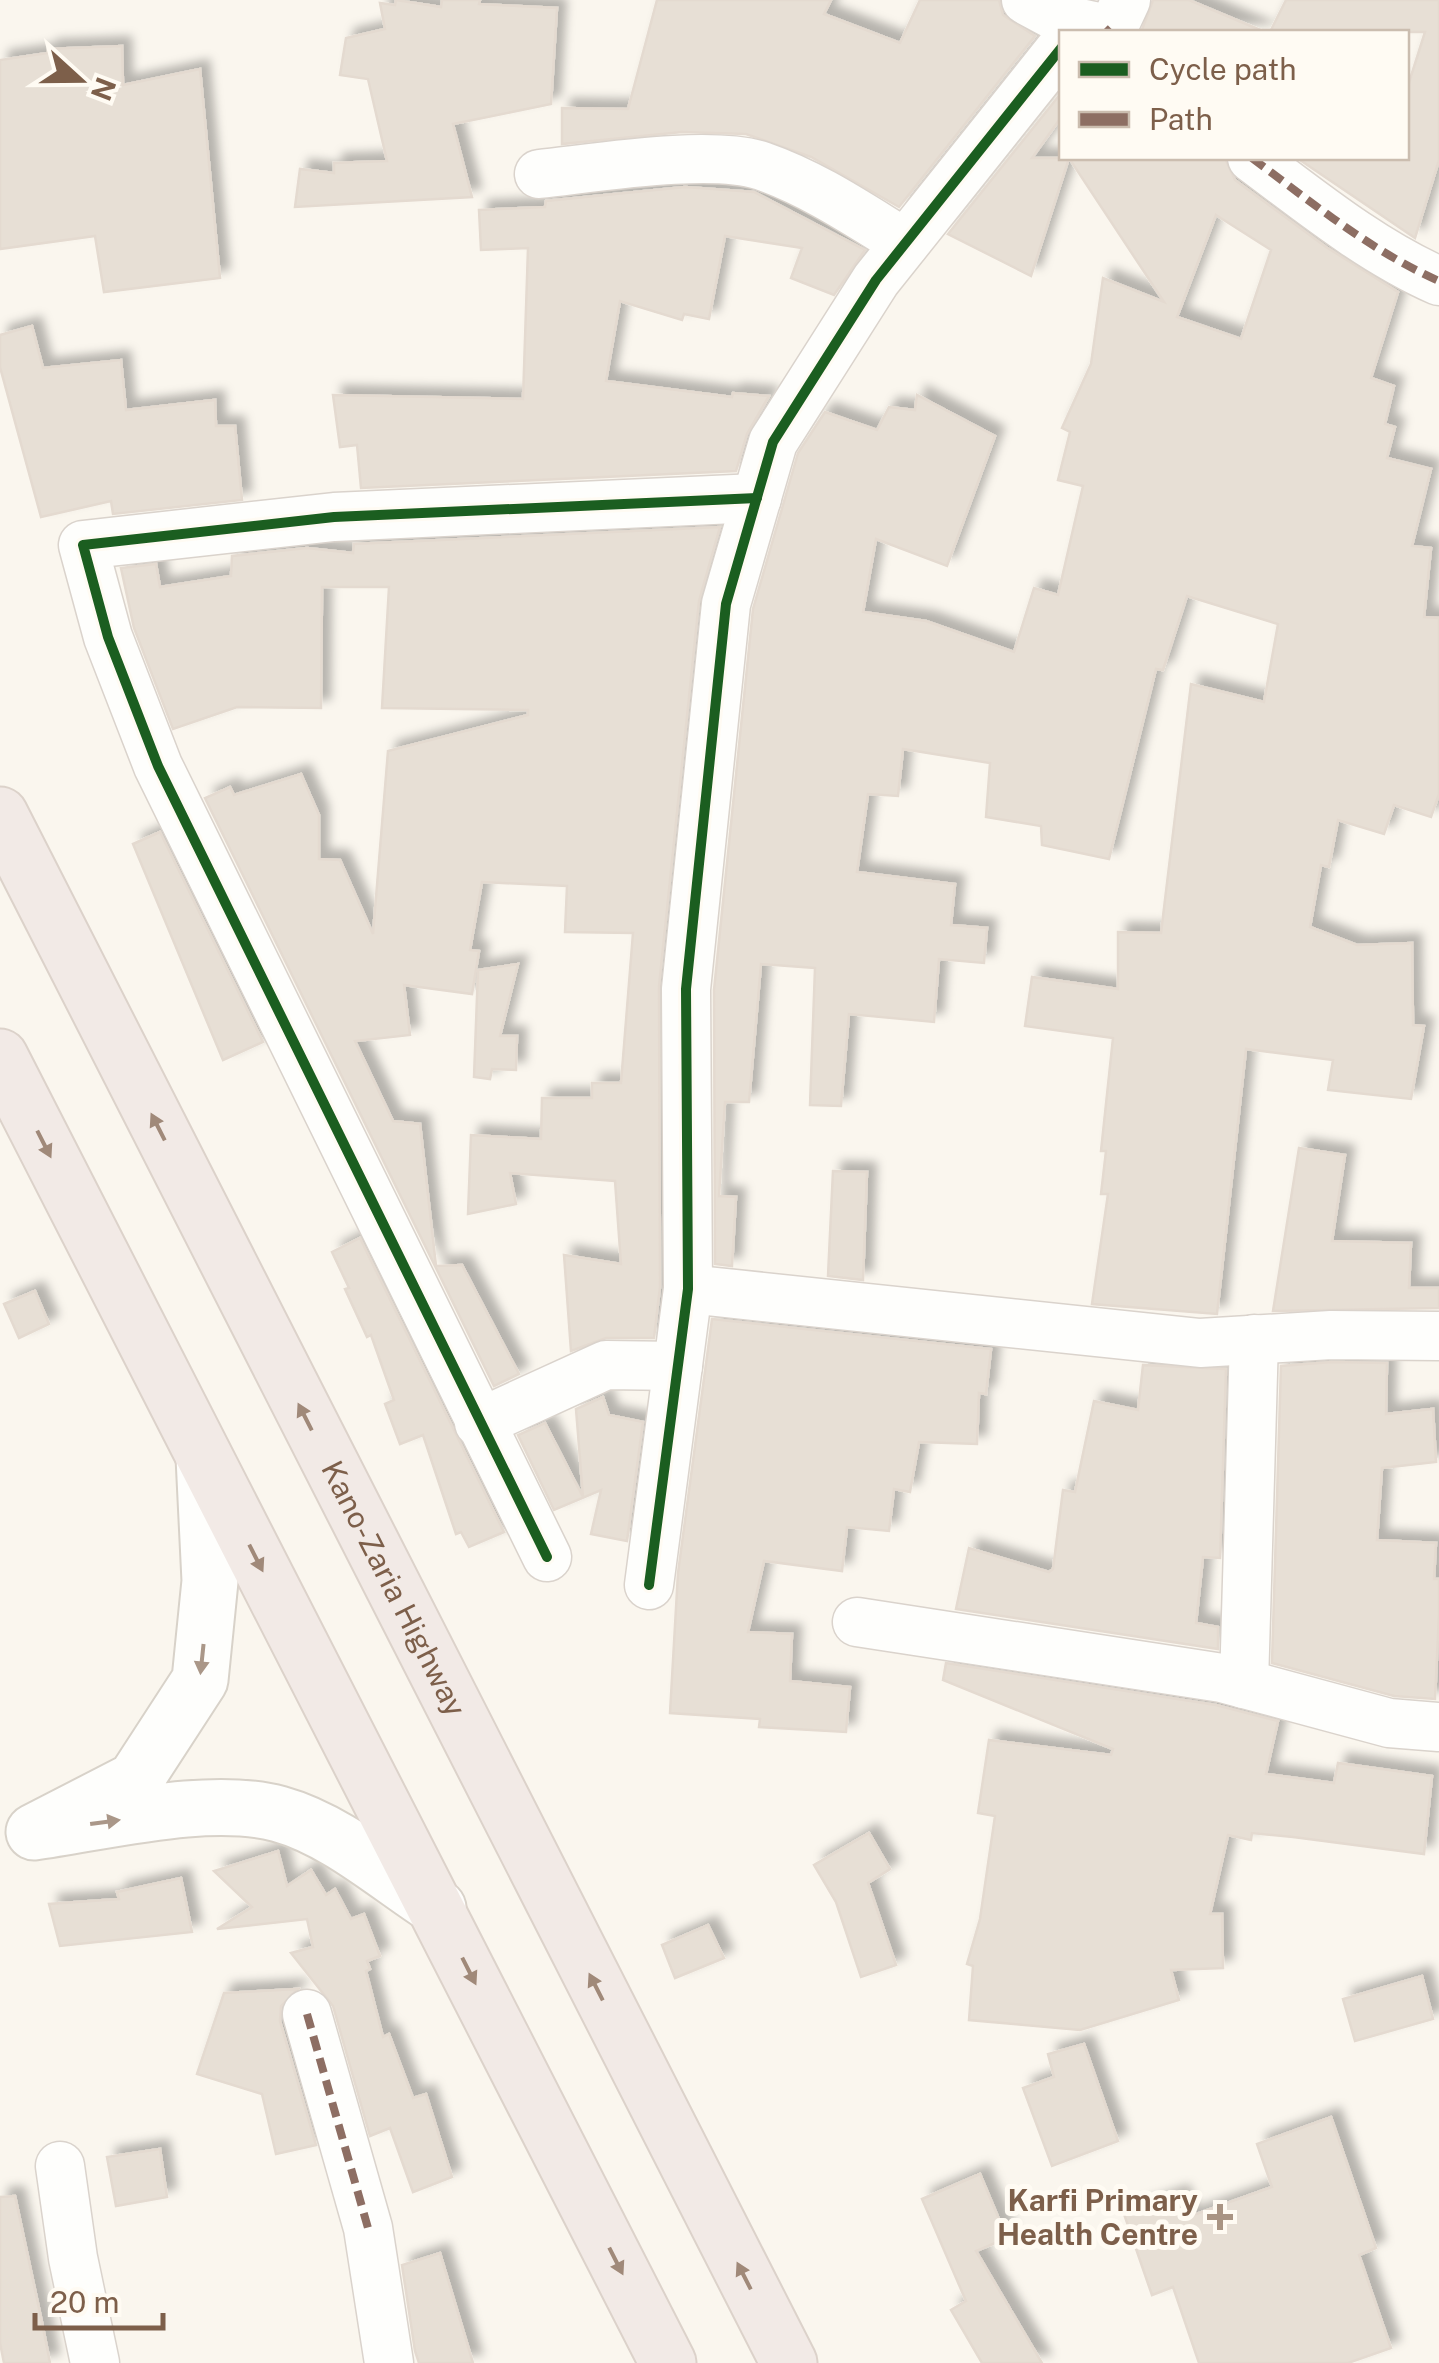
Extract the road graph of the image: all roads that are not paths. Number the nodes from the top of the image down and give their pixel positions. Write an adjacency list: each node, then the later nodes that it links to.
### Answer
1 (1026, 0): 2 (street)
2 (1093, 27)
3 (1059, 66): 6 (street)
4 (1255, 160): 7 (street)
5 (539, 174): 6 (street)
6 (905, 243): 8 (street)
7 (1439, 281)
8 (757, 498): 11 (street); 15 (street)
9 (0, 815): 29 (highway, Kano-Zaria Highway, one-way to 9)
10 (0, 1057): 16 (highway, one-way to 16)
11 (688, 1289): 13 (street); 14 (street)
12 (1439, 1336): 13 (street)
13 (1254, 1340): 20 (street)
14 (678, 1366): 15 (street); 18 (street)
15 (478, 1423): 17 (street)
16 (204, 1458): 22 (main road, one-way to 22); 23 (highway, one-way to 23)
17 (546, 1557)
18 (650, 1585)
19 (857, 1622): 20 (street)
20 (1244, 1684): 21 (street)
21 (1439, 1726)
22 (17, 1837): 23 (main road, one-way to 23)
23 (438, 1908): 28 (highway, one-way to 28)
24 (308, 2014): 27 (street)
25 (60, 2166): 26 (street)
26 (96, 2363)
27 (389, 2363)
28 (668, 2363)
29 (789, 2363)

